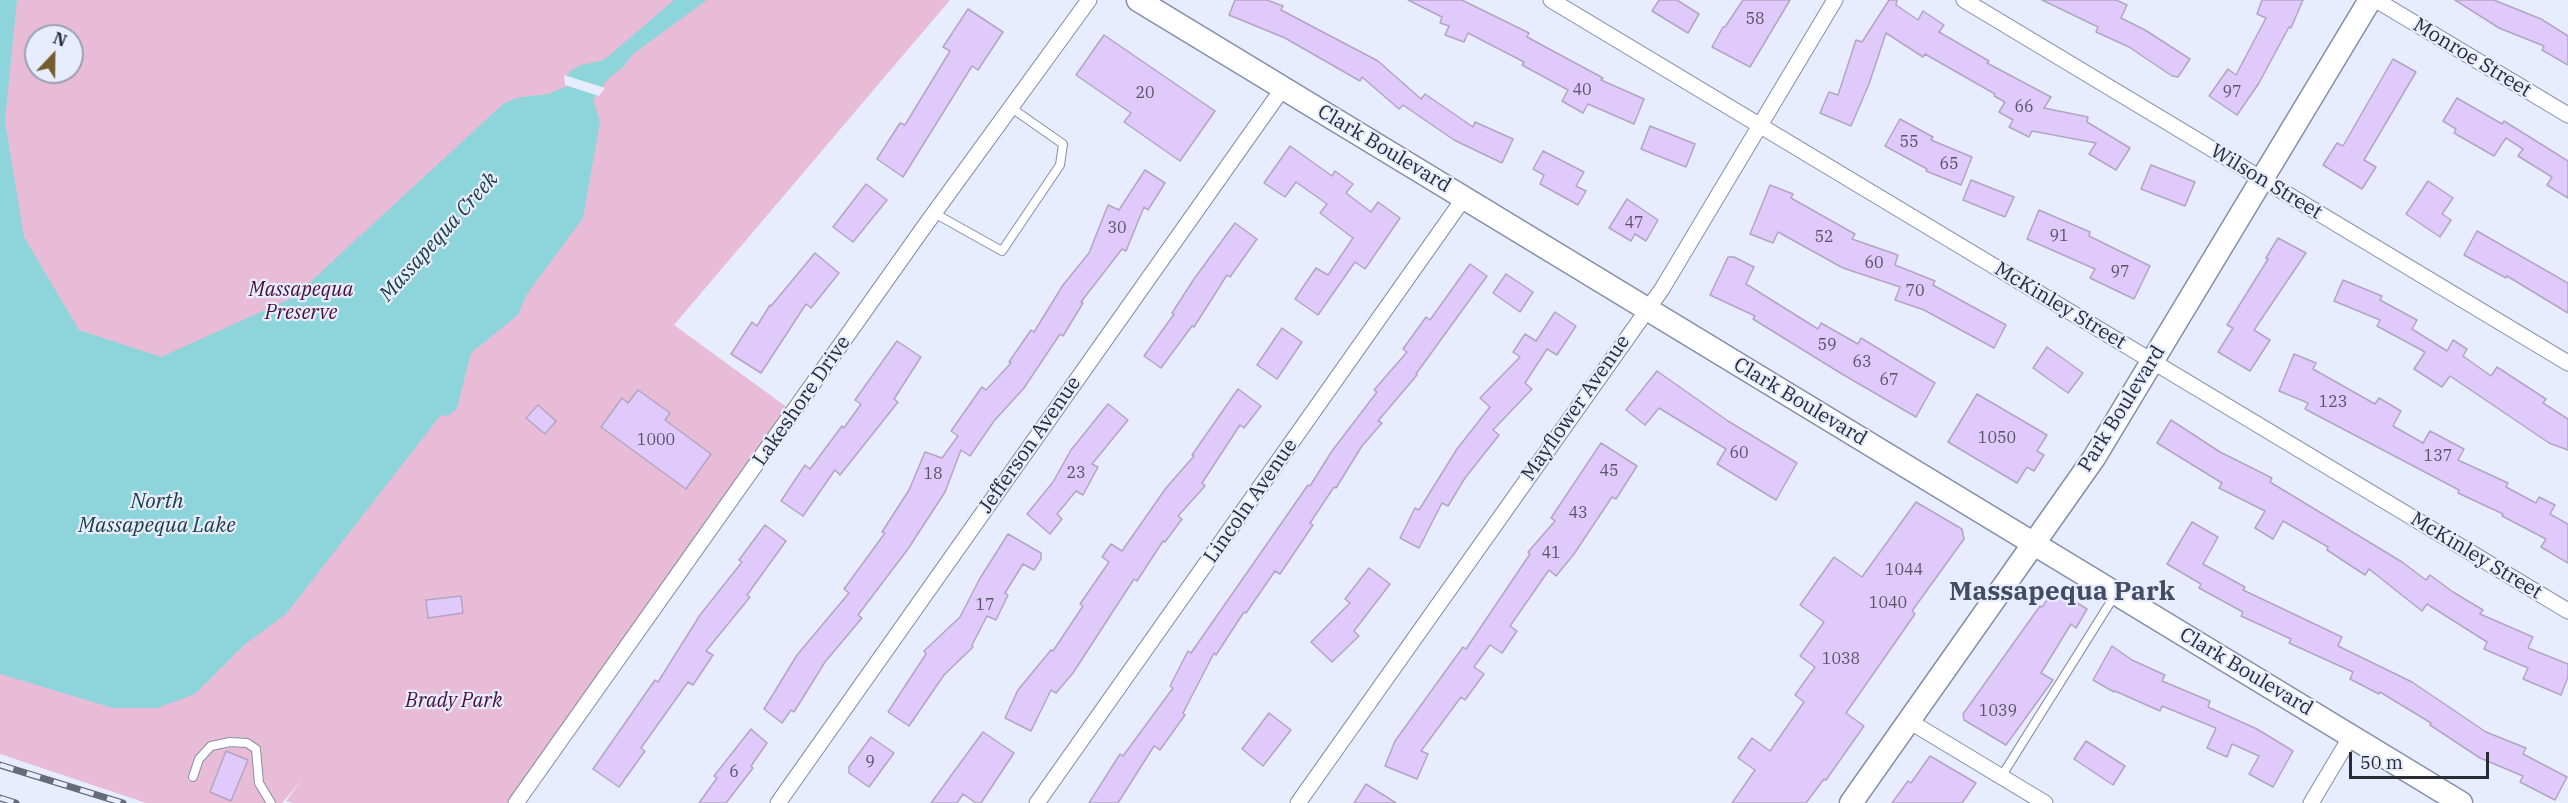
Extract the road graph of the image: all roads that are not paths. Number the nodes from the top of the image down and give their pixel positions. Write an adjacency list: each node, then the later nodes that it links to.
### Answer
1 (1089, 0): 9 (street, Lakeshore Drive)
2 (1138, 0): 8 (street, Clark Boulevard)
3 (1551, 0): 11 (street, McKinley Street)
4 (1835, 0): 11 (street, Mayflower Avenue)
5 (1964, 0): 12 (street, Wilson Street)
6 (2370, 0): 12 (street, Park Boulevard)
7 (2376, 0): 10 (street, Monroe Street)
8 (1283, 88): 13 (street, Clark Boulevard); 27 (street, Jefferson Avenue)
9 (1010, 107): 14 (street, Lakeshore Drive); 14 (lane)
10 (2568, 115)
11 (1760, 125): 15 (street, Mayflower Avenue); 16 (street, McKinley Street)
12 (2262, 180): 16 (street, Park Boulevard); 17 (street, Wilson Street)
13 (1464, 198): 15 (street, Clark Boulevard); 28 (street, Lincoln Avenue)
14 (934, 213): 26 (street, Lakeshore Drive)
15 (1647, 308): 18 (street, Clark Boulevard); 29 (street, Mayflower Avenue)
16 (2152, 361): 18 (street, Park Boulevard); 20 (street, McKinley Street)
17 (2568, 363)
18 (2034, 544): 19 (street, Clark Boulevard); 21 (street, Park Boulevard)
19 (2116, 594): 22 (street, Clark Boulevard); 24 (lane)
20 (2568, 611)
21 (1909, 721): 24 (street); 30 (street, Park Boulevard)
22 (2351, 736): 32 (street); 33 (street, Clark Boulevard)
23 (193, 777): 25 (lane)
24 (2001, 777): 31 (street)
25 (271, 803)
26 (516, 803)
27 (778, 803)
28 (1037, 803)
29 (1298, 803)
30 (1851, 803)
31 (2045, 803)
32 (2311, 803)
33 (2461, 803)

